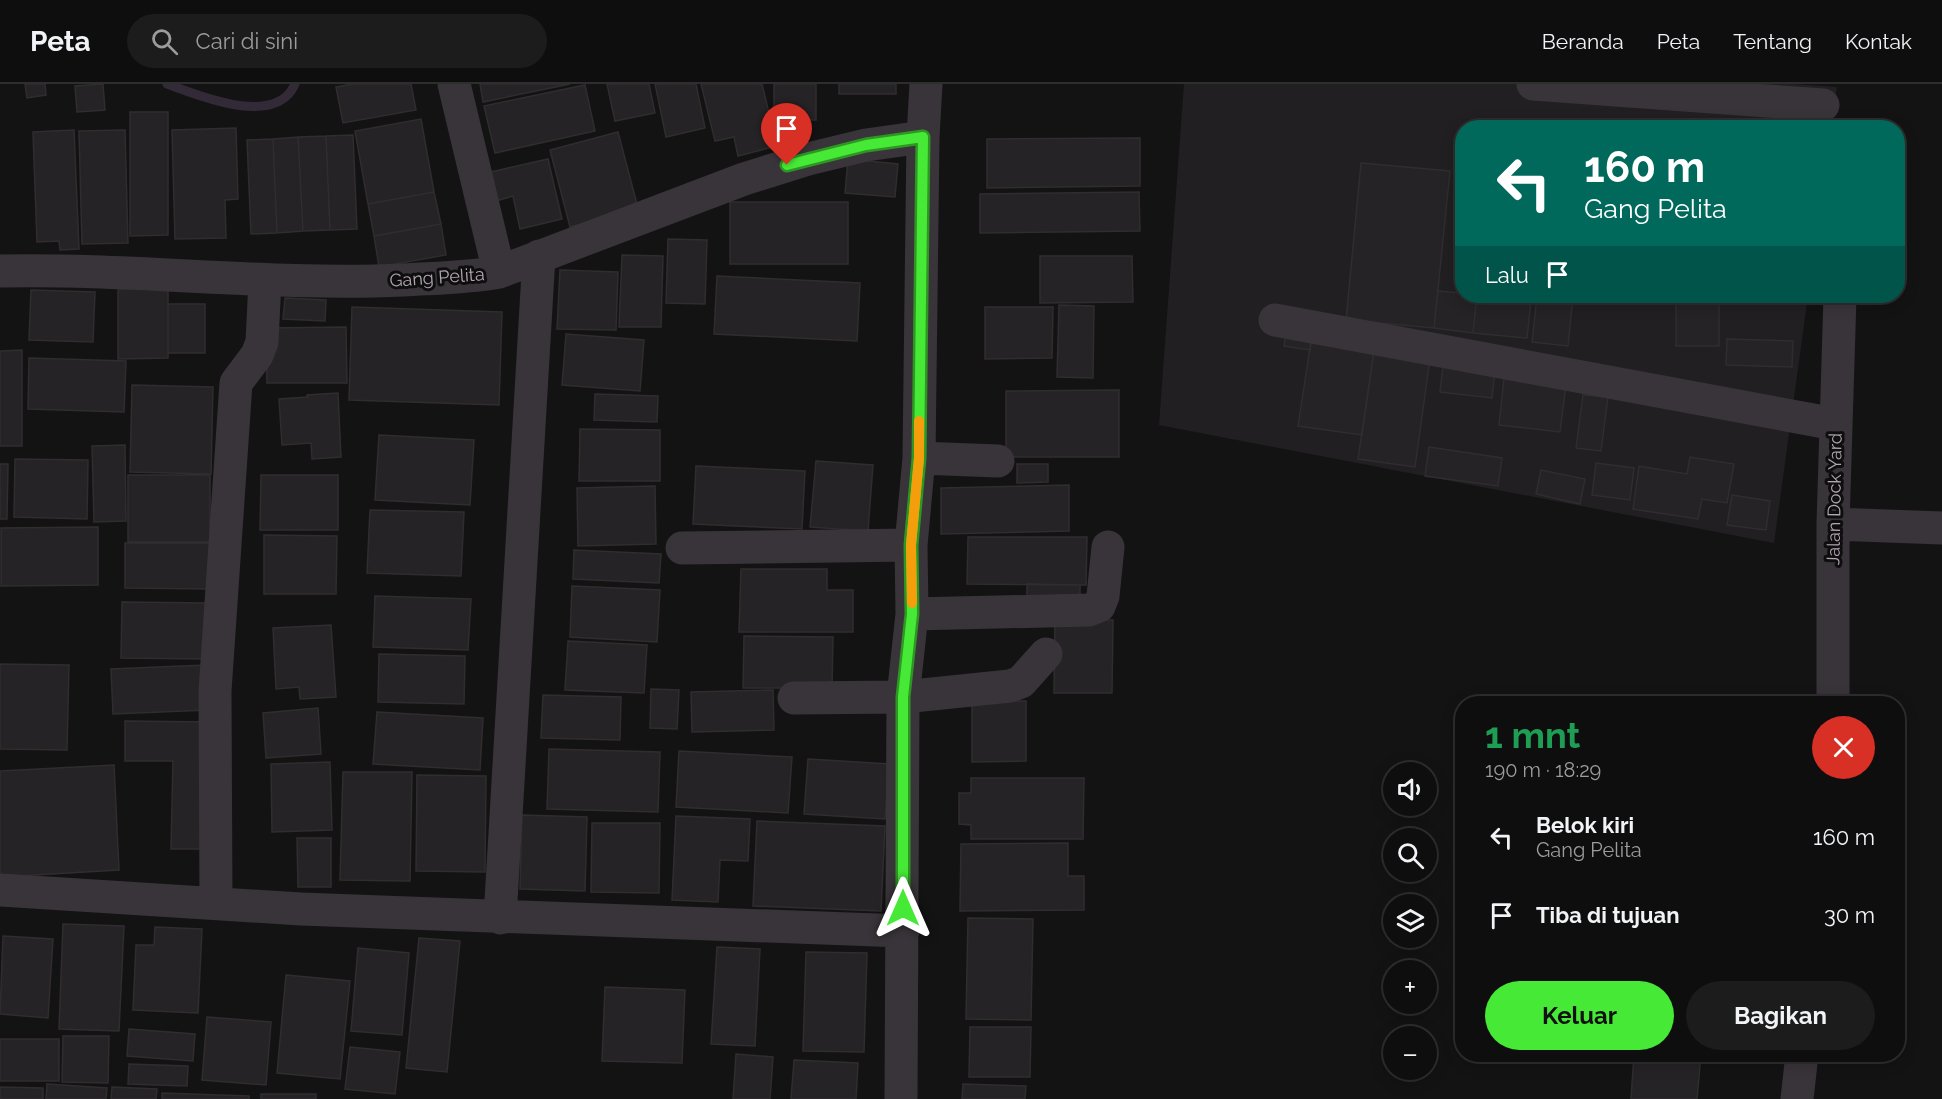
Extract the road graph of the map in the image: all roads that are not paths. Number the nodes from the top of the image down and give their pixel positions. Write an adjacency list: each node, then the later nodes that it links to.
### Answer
1 (454, 84): 8 (street)
2 (926, 84): 5 (street)
3 (1533, 84): 4 (street)
4 (1824, 106)
5 (923, 137): 6 (street, Gang Pelita); 13 (street)
6 (538, 256): 8 (street, Gang Pelita); 27 (street)
7 (0, 271): 9 (street, Gang Pelita)
8 (498, 272): 9 (street, Gang Pelita)
9 (266, 281): 26 (street)
10 (1840, 303): 12 (street, Jalan Dock Yard)
11 (1275, 320): 12 (street)
12 (1835, 424): 15 (street, Jalan Dock Yard)
13 (919, 458): 14 (street); 17 (street)
14 (998, 461)
15 (1833, 524): 16 (street); 22 (street, Jalan Dock Yard)
16 (1942, 528)
17 (911, 545): 19 (street); 20 (street)
18 (1108, 547): 20 (street)
19 (682, 548)
20 (912, 614): 23 (street)
21 (1046, 654): 23 (street)
22 (1833, 696)
23 (903, 697): 24 (street); 28 (street)
24 (794, 698)
25 (0, 890): 26 (street)
26 (216, 903): 27 (street)
27 (500, 918): 28 (street)
28 (903, 931): 30 (street)
29 (1801, 1062): 31 (street)
30 (901, 1099)
31 (1797, 1099)

